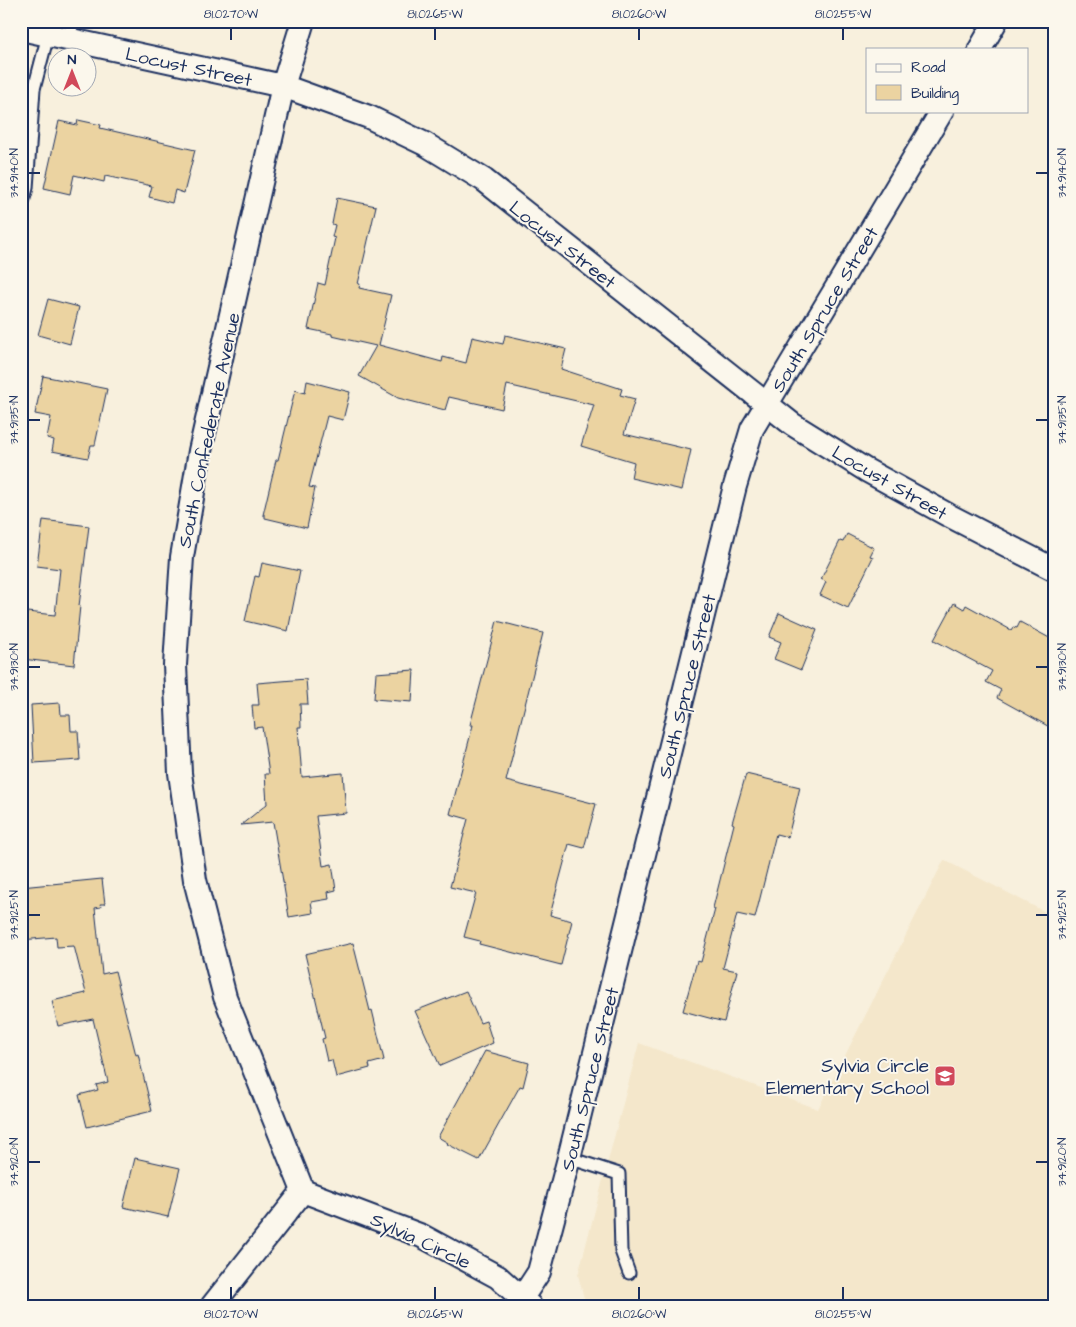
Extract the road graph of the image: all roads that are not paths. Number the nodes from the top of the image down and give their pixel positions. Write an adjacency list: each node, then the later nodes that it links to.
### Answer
1 (303, 21): 6 (street, South Confederate Avenue)
2 (996, 21): 5 (street)
3 (21, 29): 4 (street, Locust Street)
4 (63, 32): 6 (street, Locust Street); 8 (lane)
5 (981, 48)
6 (283, 86): 10 (street, Locust Street); 13 (street, South Confederate Avenue)
7 (941, 112): 10 (street, South Spruce Street)
8 (27, 114): 9 (lane)
9 (21, 209)
10 (767, 403): 11 (street, Locust Street); 12 (street, South Spruce Street)
11 (1055, 570)
12 (569, 1158): 14 (lane); 15 (street, South Spruce Street)
13 (303, 1191): 15 (street, Sylvia Circle); 16 (street)
14 (629, 1273)
15 (526, 1302)
16 (212, 1306)

